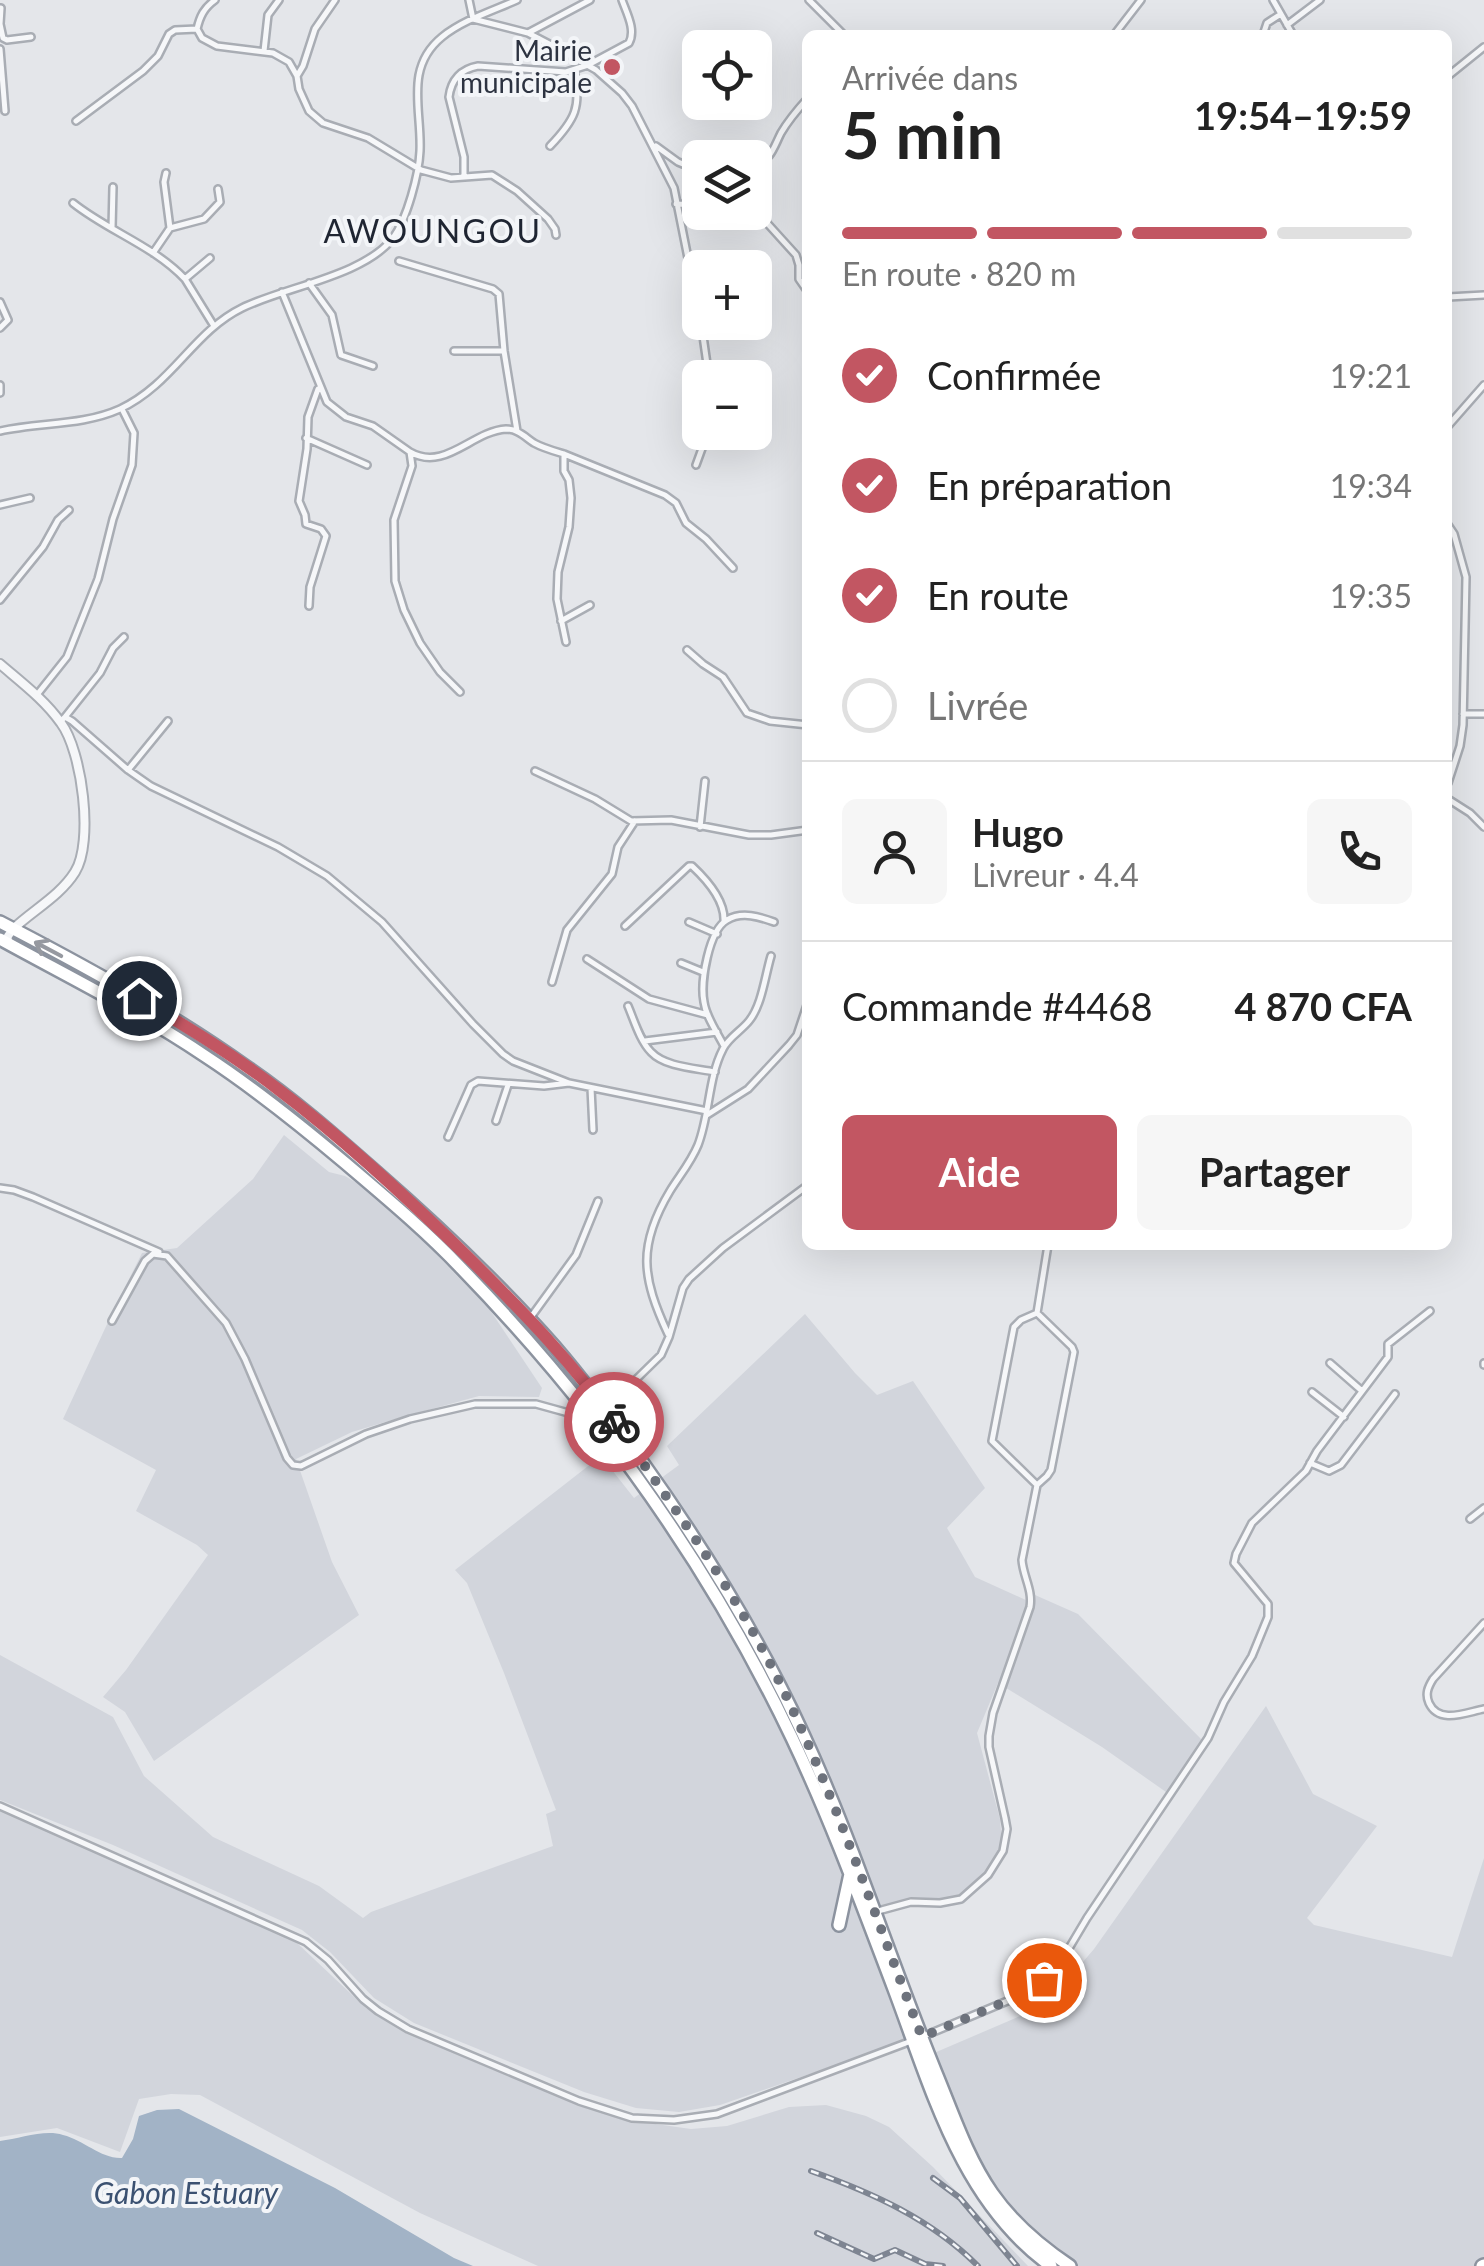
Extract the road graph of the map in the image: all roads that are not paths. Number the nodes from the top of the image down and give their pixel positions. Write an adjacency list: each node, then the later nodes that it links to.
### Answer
1 (6, 0): 13 (street)
2 (215, 0): 17 (street)
3 (279, 0): 27 (street)
4 (335, 0): 31 (street)
5 (469, 0): 15 (street)
6 (517, 0): 15 (street)
7 (590, 0): 22 (street)
8 (622, 0): 28 (street)
9 (809, 0): 18 (street)
10 (1141, 0): 19 (street)
11 (1273, 0): 14 (street)
12 (1320, 0): 16 (street)
13 (0, 10): 24 (street)
14 (1281, 14): 16 (street); 20 (street)
15 (473, 19): 22 (street); 39 (street)
16 (1287, 25): 21 (street)
17 (197, 30): 27 (street); 34 (street)
18 (839, 30)
19 (1118, 30)
20 (1264, 30)
21 (1290, 30)
22 (528, 33): 28 (street)
23 (31, 37): 24 (street)
24 (2, 39)
25 (1484, 47): 30 (street)
26 (0, 49): 33 (street)
27 (264, 51): 31 (street)
28 (588, 65): 29 (street); 35 (street)
29 (574, 70): 36 (street); 41 (street)
30 (1452, 73)
31 (297, 76): 39 (street)
32 (802, 106): 37 (street)
33 (6, 111)
34 (76, 121)
35 (653, 144): 38 (street); 45 (street)
36 (550, 146)
37 (772, 153)
38 (682, 164)
39 (416, 169): 41 (street); 56 (street)
40 (166, 173): 48 (street)
41 (464, 177): 50 (street)
42 (113, 187): 47 (street)
43 (218, 189): 48 (street)
44 (73, 204): 47 (street)
45 (676, 204): 46 (street); 51 (street)
46 (682, 204)
47 (112, 228): 52 (street)
48 (170, 228): 52 (street)
49 (772, 229): 57 (street)
50 (556, 235)
51 (687, 250)
52 (153, 254): 55 (street)
53 (210, 258): 55 (street)
54 (398, 261): 65 (street)
55 (184, 279): 62 (street)
56 (309, 283): 58 (street); 66 (street)
57 (802, 283)
58 (282, 292): 62 (street); 69 (street)
59 (1484, 294): 60 (street)
60 (1452, 297)
61 (0, 302): 63 (street)
62 (214, 326): 71 (street)
63 (0, 328)
64 (454, 351): 65 (street)
65 (504, 352): 73 (street)
66 (373, 366)
67 (0, 384): 70 (street)
68 (1484, 385): 72 (street)
69 (319, 386): 75 (street); 77 (street)
70 (0, 393)
71 (122, 408): 74 (street); 95 (street)
72 (1452, 421)
73 (517, 430): 77 (street); 78 (street)
74 (0, 431)
75 (306, 438): 79 (street); 88 (street)
76 (702, 450): 80 (street)
77 (410, 452): 94 (street)
78 (564, 454): 85 (street); 89 (street)
79 (366, 464)
80 (696, 466)
81 (30, 498): 82 (street)
82 (0, 505)
83 (69, 510): 86 (street)
84 (1452, 531): 96 (street)
85 (732, 568)
86 (0, 600)
87 (590, 605): 89 (street)
88 (309, 606)
89 (562, 621): 91 (street)
90 (124, 636): 98 (street)
91 (566, 642)
92 (687, 650): 100 (street)
93 (0, 664): 95 (street)
94 (460, 692)
95 (36, 696): 98 (street)
96 (1464, 714): 97 (street); 103 (street)
97 (1484, 714)
98 (63, 719): 101 (street); 115 (street)
99 (168, 721): 101 (street)
100 (802, 725)
101 (128, 770): 130 (street)
102 (535, 771): 106 (street)
103 (1452, 771)
104 (705, 781): 107 (street)
105 (1452, 802): 108 (street)
106 (635, 821): 107 (street); 122 (street)
107 (700, 827): 109 (street)
108 (1484, 827)
109 (802, 831)
110 (724, 921): 113 (street); 114 (street); 116 (street)
111 (0, 922): 115 (highway)
112 (689, 922): 116 (street)
113 (774, 922)
114 (624, 926)
115 (16, 931): 117 (street); 144 (highway, one-way to 115)
116 (717, 934): 121 (street)
117 (4, 941): 152 (highway)
118 (771, 956): 128 (street)
119 (587, 960): 124 (street)
120 (681, 962): 121 (street)
121 (703, 972): 124 (street)
122 (552, 982)
123 (628, 1006): 127 (street)
124 (708, 1015): 126 (street)
125 (802, 1020): 133 (street)
126 (717, 1032): 127 (street); 128 (street)
127 (644, 1041): 129 (street)
128 (724, 1046): 129 (street)
129 (715, 1072): 133 (street)
130 (569, 1083): 131 (street); 132 (street)
131 (508, 1085): 134 (street); 136 (street)
132 (591, 1088): 133 (street); 135 (street)
133 (707, 1113): 146 (street)
134 (496, 1121)
135 (593, 1130)
136 (448, 1137)
137 (0, 1188): 141 (street)
138 (802, 1189): 146 (street)
139 (598, 1201): 144 (street)
140 (1047, 1250): 143 (street)
141 (167, 1256): 145 (street); 152 (street)
142 (1430, 1311): 148 (street)
143 (1036, 1313): 155 (street); 155 (street)
144 (529, 1319): 151 (highway)
145 (112, 1321)
146 (670, 1337): 151 (street)
147 (1330, 1364): 148 (street)
148 (1362, 1391): 153 (street)
149 (1312, 1392): 153 (street)
150 (1396, 1394): 154 (street)
151 (605, 1408): 152 (street); 162 (highway)
152 (592, 1417): 161 (highway)
153 (1344, 1417): 154 (street)
154 (1310, 1463): 164 (street)
155 (1037, 1484): 162 (street)
156 (1484, 1508): 157 (street)
157 (1470, 1518)
158 (1484, 1624): 159 (street)
159 (1484, 1709)
160 (0, 1806): 164 (street)
161 (850, 1874): 162 (highway); 163 (highway)
162 (871, 1914): 164 (highway)
163 (839, 1925)
164 (918, 2039): 165 (highway); 166 (highway)
165 (1052, 2266)
166 (1070, 2266)

